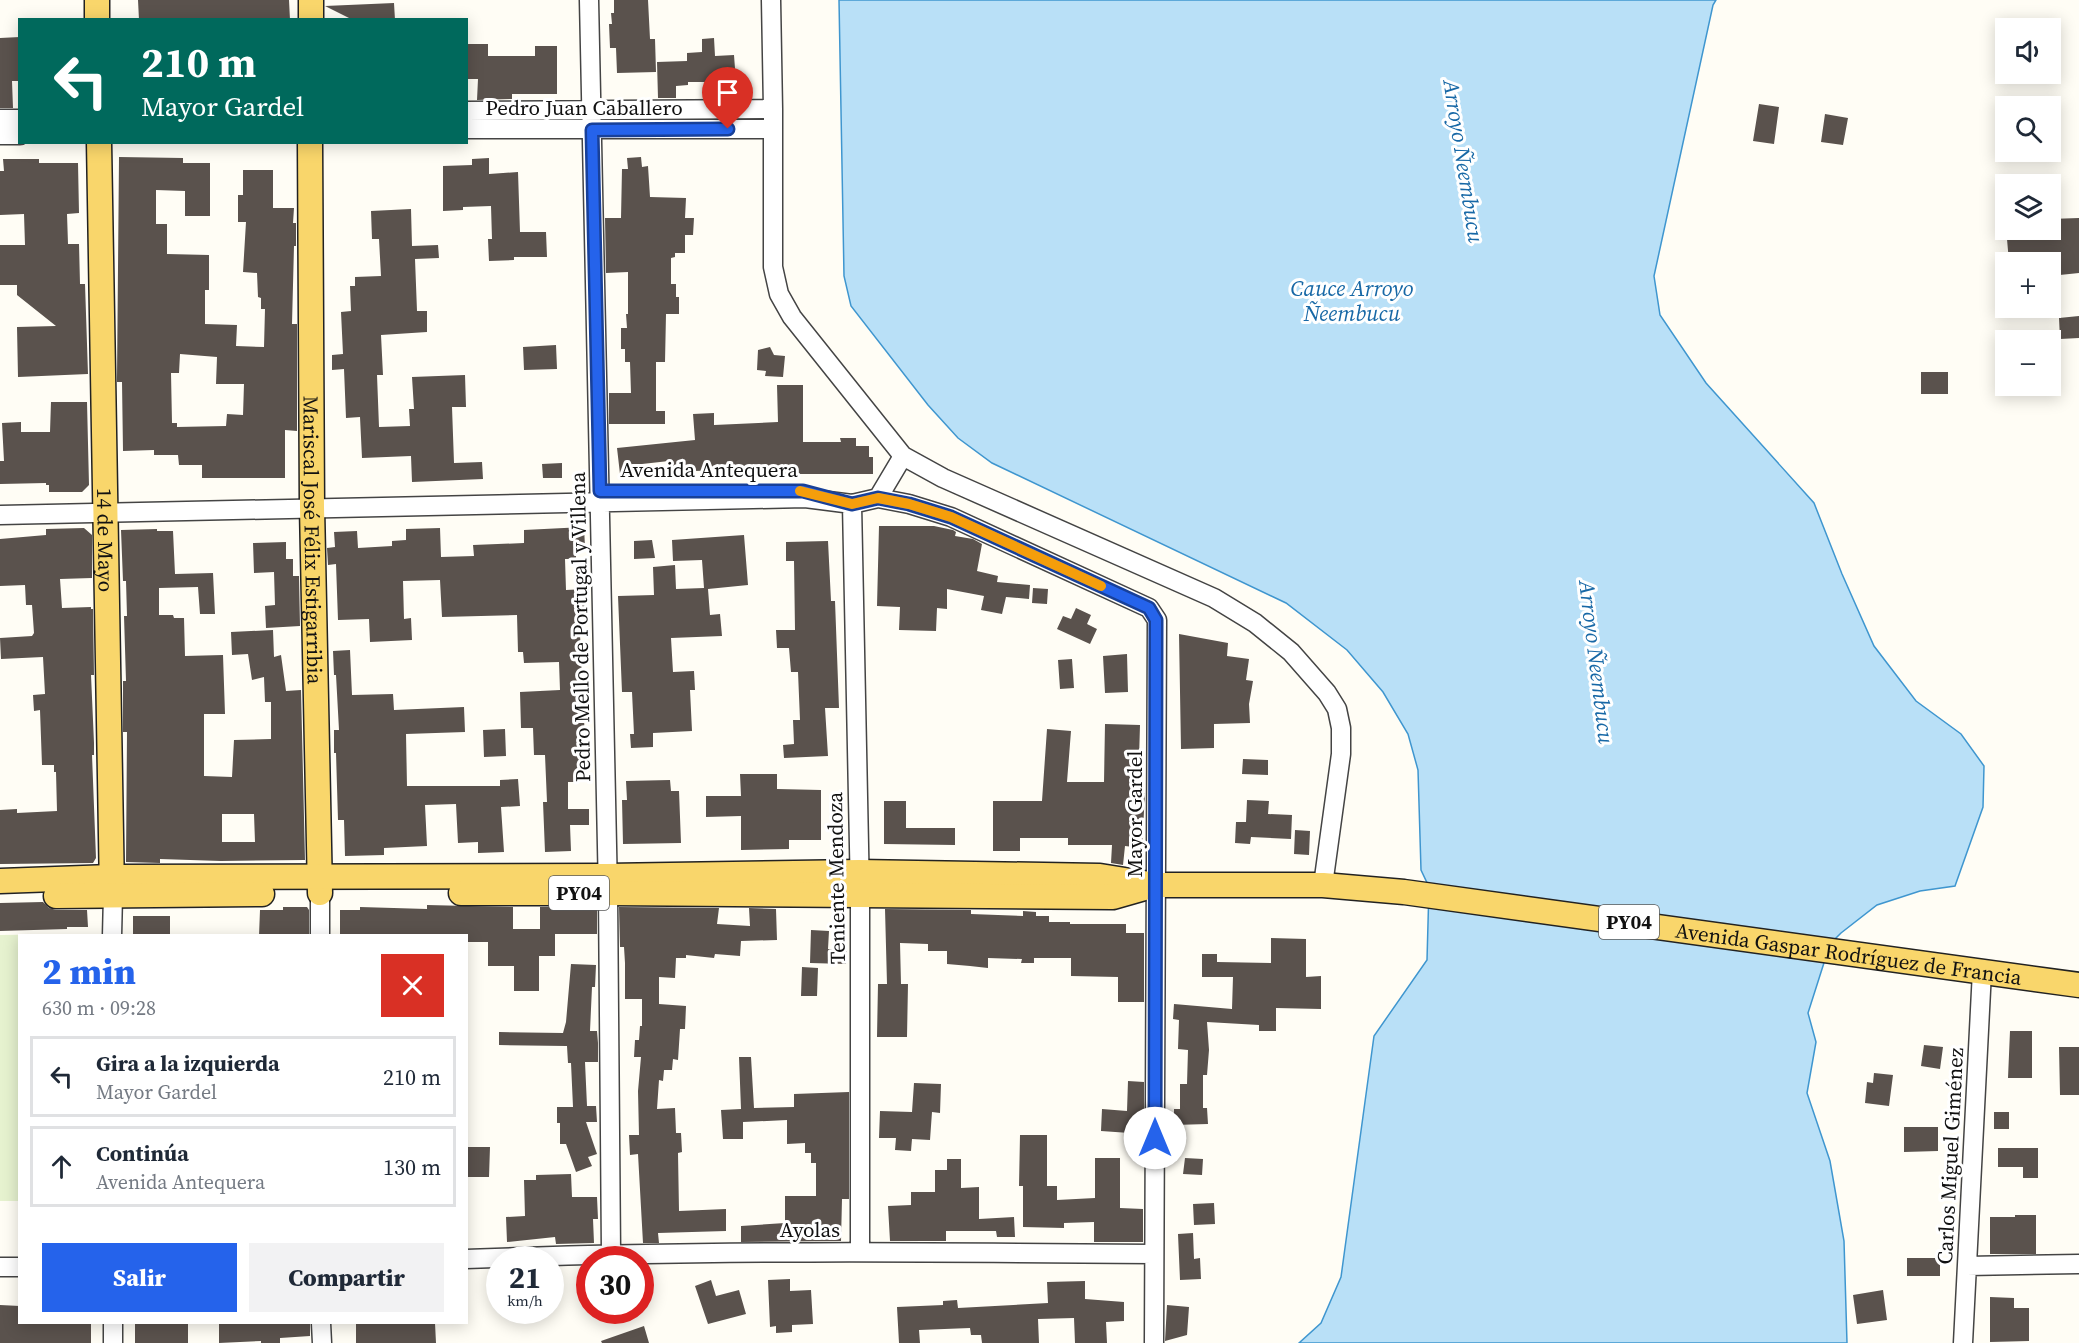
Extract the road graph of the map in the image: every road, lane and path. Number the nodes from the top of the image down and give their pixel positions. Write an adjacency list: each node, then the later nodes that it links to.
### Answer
1 (97, 0): 5 (main road)
2 (311, 0): 6 (main road)
3 (590, 0): 9 (street, Pedro Mello de Portugal y Villena)
4 (771, 0): 7 (street)
5 (97, 18)
6 (311, 18)
7 (773, 109): 9 (street, Pedro Juan Caballero); 13 (street)
8 (468, 111): 9 (street, Pedro Juan Caballero)
9 (592, 111): 14 (street, Pedro Mello de Portugal y Villena)
10 (0, 119): 11 (street)
11 (18, 119)
12 (468, 129): 14 (street, Pedro Juan Caballero)
13 (773, 129): 14 (street, Pedro Juan Caballero); 19 (street)
14 (592, 130): 20 (street, Pedro Mello de Portugal y Villena)
15 (0, 135): 16 (street)
16 (18, 135)
17 (99, 144): 25 (main road, 14 de Mayo)
18 (310, 144): 22 (main road, Mariscal José Félix Estigarribia)
19 (903, 456): 21 (street); 31 (street)
20 (600, 497): 22 (street, Avenida Antequera); 24 (street, Avenida Antequera); 29 (street, Pedro Mello de Portugal y Villena)
21 (878, 498): 24 (street, Mayor Gardel); 30 (street, Mayor Gardel)
22 (312, 502): 25 (street, Avenida Antequera); 33 (main road, Mariscal José Félix Estigarribia)
23 (0, 503): 25 (street, Avenida Antequera)
24 (852, 504): 28 (street, Teniente Mendoza)
25 (107, 507): 26 (street, Avenida Antequera); 32 (main road, 14 de Mayo)
26 (0, 515)
27 (0, 881): 32 (main road, PY04)
28 (859, 883): 29 (main road, PY04); 30 (main road, PY04); 40 (street, Teniente Mendoza)
29 (608, 884): 33 (main road, PY04); 39 (street, Pedro Mello de Portugal y Villena)
30 (1156, 885): 31 (main road, PY04); 43 (street, Mayor Gardel)
31 (1323, 885): 37 (main road, Avenida Gaspar Rodríguez de Francia / PY04)
32 (112, 886): 33 (main road, PY04); 34 (main road, PY04); 35 (street, 14 de Mayo)
33 (320, 886): 36 (street, Mariscal José Félix Estigarribia)
34 (0, 897)
35 (112, 934)
36 (320, 934)
37 (1982, 971): 38 (main road, Avenida Gaspar Rodríguez de Francia / PY04); 46 (street, Carlos Miguel Giménez)
38 (2079, 984)
39 (611, 1246)
40 (860, 1252): 41 (street, Ayolas); 43 (street, Ayolas)
41 (654, 1253)
42 (576, 1254): 44 (street, Ayolas)
43 (1154, 1254): 51 (street, Mayor Gardel)
44 (468, 1259)
45 (2079, 1264): 46 (street)
46 (1967, 1266): 54 (street, Carlos Miguel Giménez)
47 (0, 1267): 48 (street)
48 (18, 1267)
49 (112, 1324): 52 (street)
50 (321, 1324): 53 (street)
51 (1154, 1342)
52 (113, 1343)
53 (322, 1343)
54 (1963, 1343)

